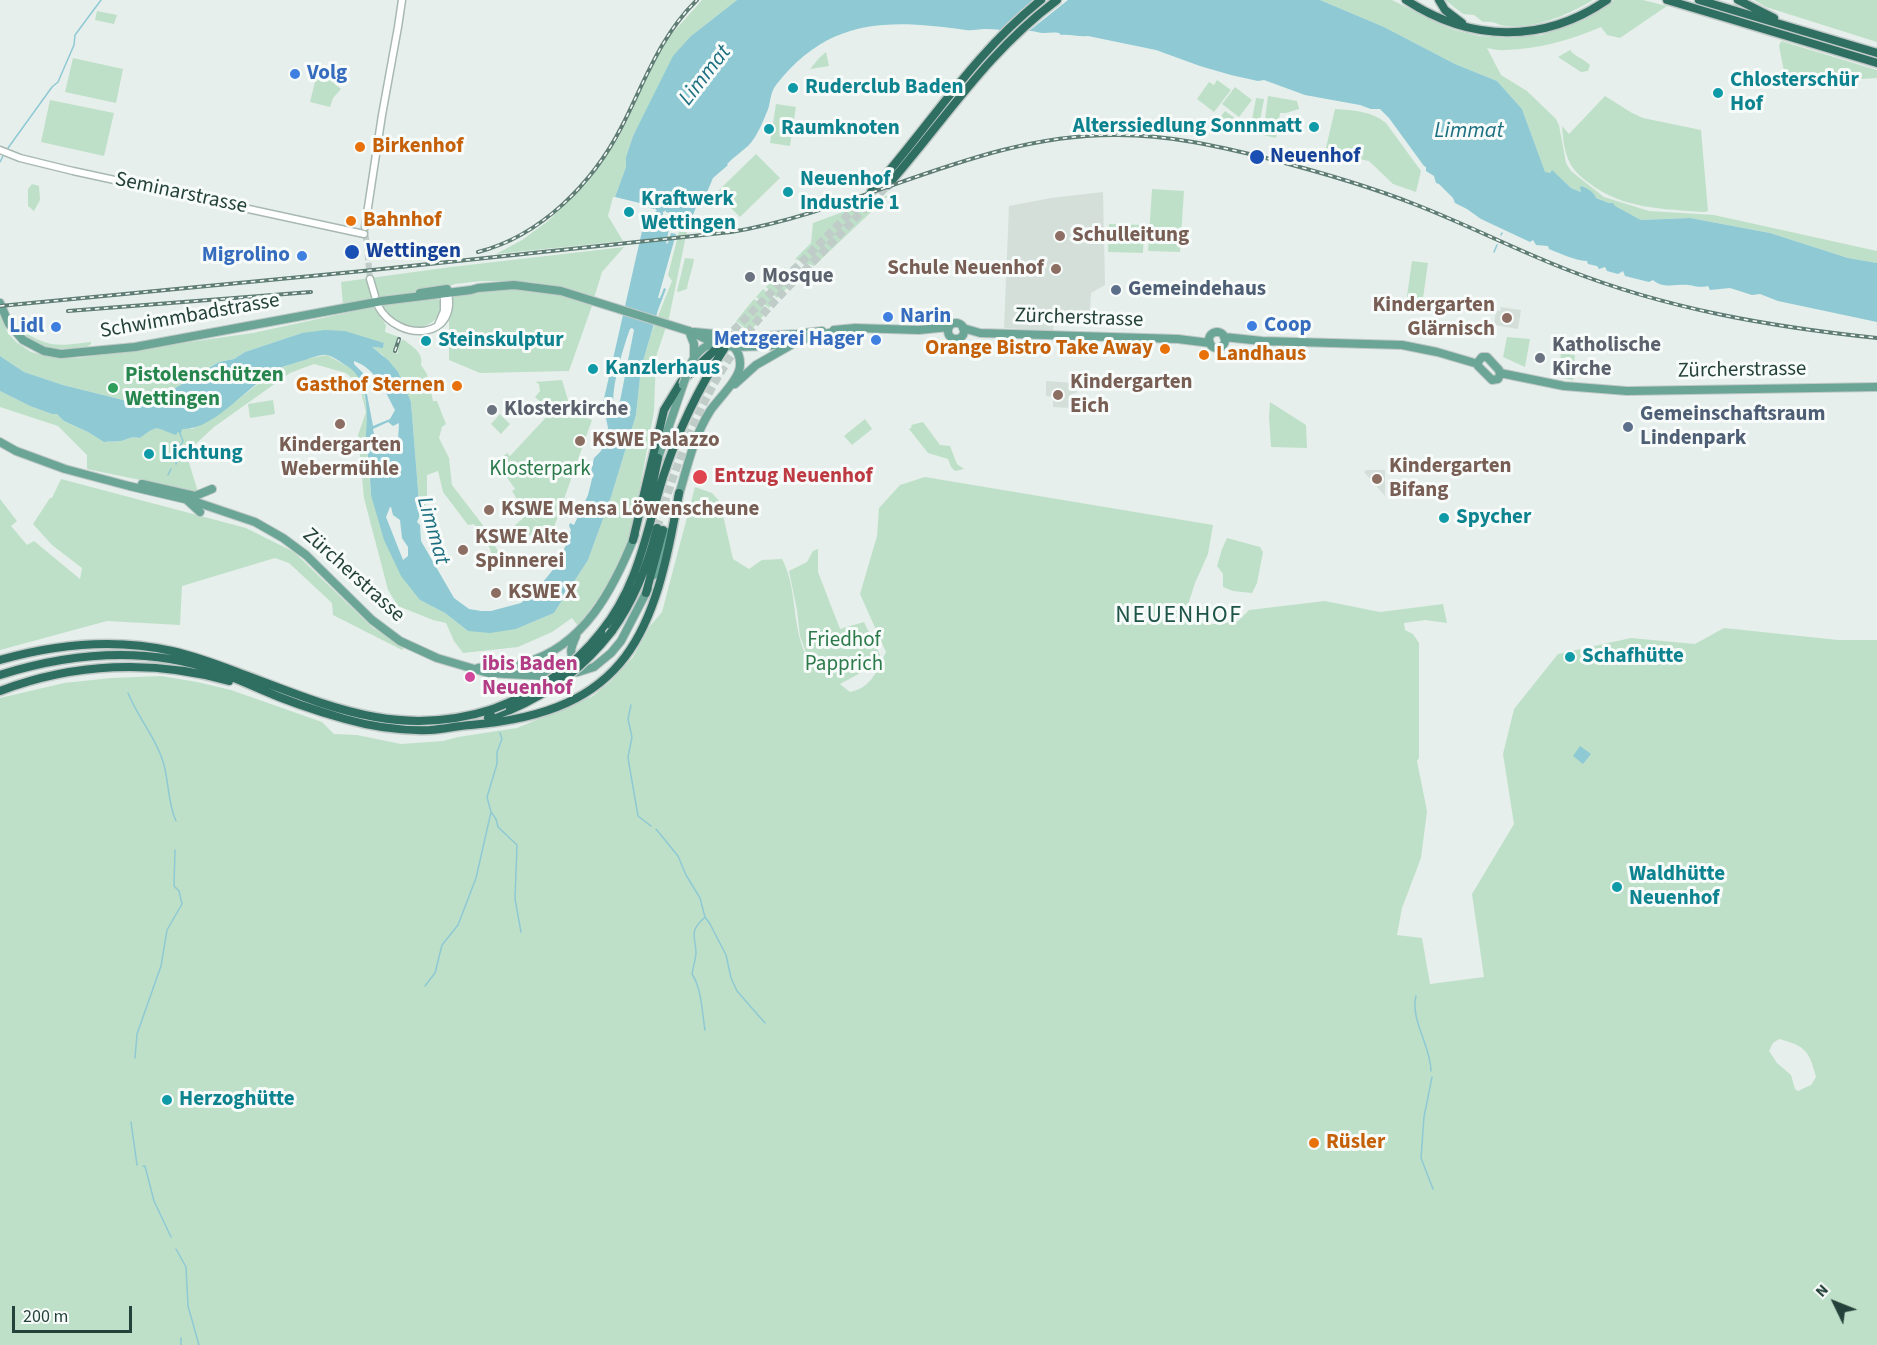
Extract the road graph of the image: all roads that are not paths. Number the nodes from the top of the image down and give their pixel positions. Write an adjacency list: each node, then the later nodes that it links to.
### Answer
1 (402, 0): 13 (street, Seminarstrasse)
2 (1041, 0): 15 (highway)
3 (1057, 0): 14 (highway)
4 (1406, 0): 6 (highway)
5 (1439, 0): 6 (highway)
6 (1604, 0)
7 (1667, 0): 12 (highway)
8 (1699, 0): 10 (highway)
9 (1738, 0): 10 (highway)
10 (1796, 29): 11 (highway)
11 (1877, 53)
12 (1877, 63)
13 (0, 150)
14 (888, 185)
15 (871, 192)
16 (370, 279): 18 (street)
17 (448, 295): 19 (main road, Schwimmbadstrasse); 19 (main road, Schwimmbadstrasse); 21 (street); 22 (main road, Schwimmbadstrasse)
18 (375, 296)
19 (408, 297): 20 (main road, Schwimmbadstrasse)
20 (0, 303)
21 (378, 306)
22 (689, 331): 28 (main road); 29 (main road)
23 (949, 331): 24 (main road); 24 (main road); 25 (main road)
24 (963, 332): 26 (main road, Zürcherstrasse)
25 (799, 337): 28 (main road); 28 (main road); 33 (main road)
26 (1210, 339): 27 (main road); 27 (main road)
27 (1223, 341): 30 (main road)
28 (722, 344): 29 (main road); 33 (main road); 43 (highway); 44 (highway)
29 (694, 358): 37 (main road, bridge)
30 (1478, 364): 31 (main road); 31 (main road)
31 (1500, 373): 32 (main road, Zürcherstrasse)
32 (1877, 387)
33 (722, 395): 40 (main road)
34 (0, 438): 36 (main road)
35 (0, 442): 36 (main road)
36 (27, 454): 38 (main road)
37 (658, 458): 43 (main road); 44 (highway)
38 (117, 482): 41 (main road); 42 (main road)
39 (212, 489): 41 (main road)
40 (680, 493): 45 (main road); 53 (highway)
41 (195, 496): 42 (main road)
42 (202, 505): 49 (main road, Zürcherstrasse)
43 (633, 540): 46 (main road)
44 (632, 581): 47 (highway, bridge)
45 (646, 593): 48 (main road); 53 (highway, bridge)
46 (578, 632): 48 (main road); 49 (main road)
47 (0, 660)
48 (601, 662): 49 (main road, Zürcherstrasse)
49 (477, 668)
50 (0, 675): 51 (highway)
51 (260, 689): 52 (highway); 53 (highway)
52 (0, 691)
53 (467, 725)

